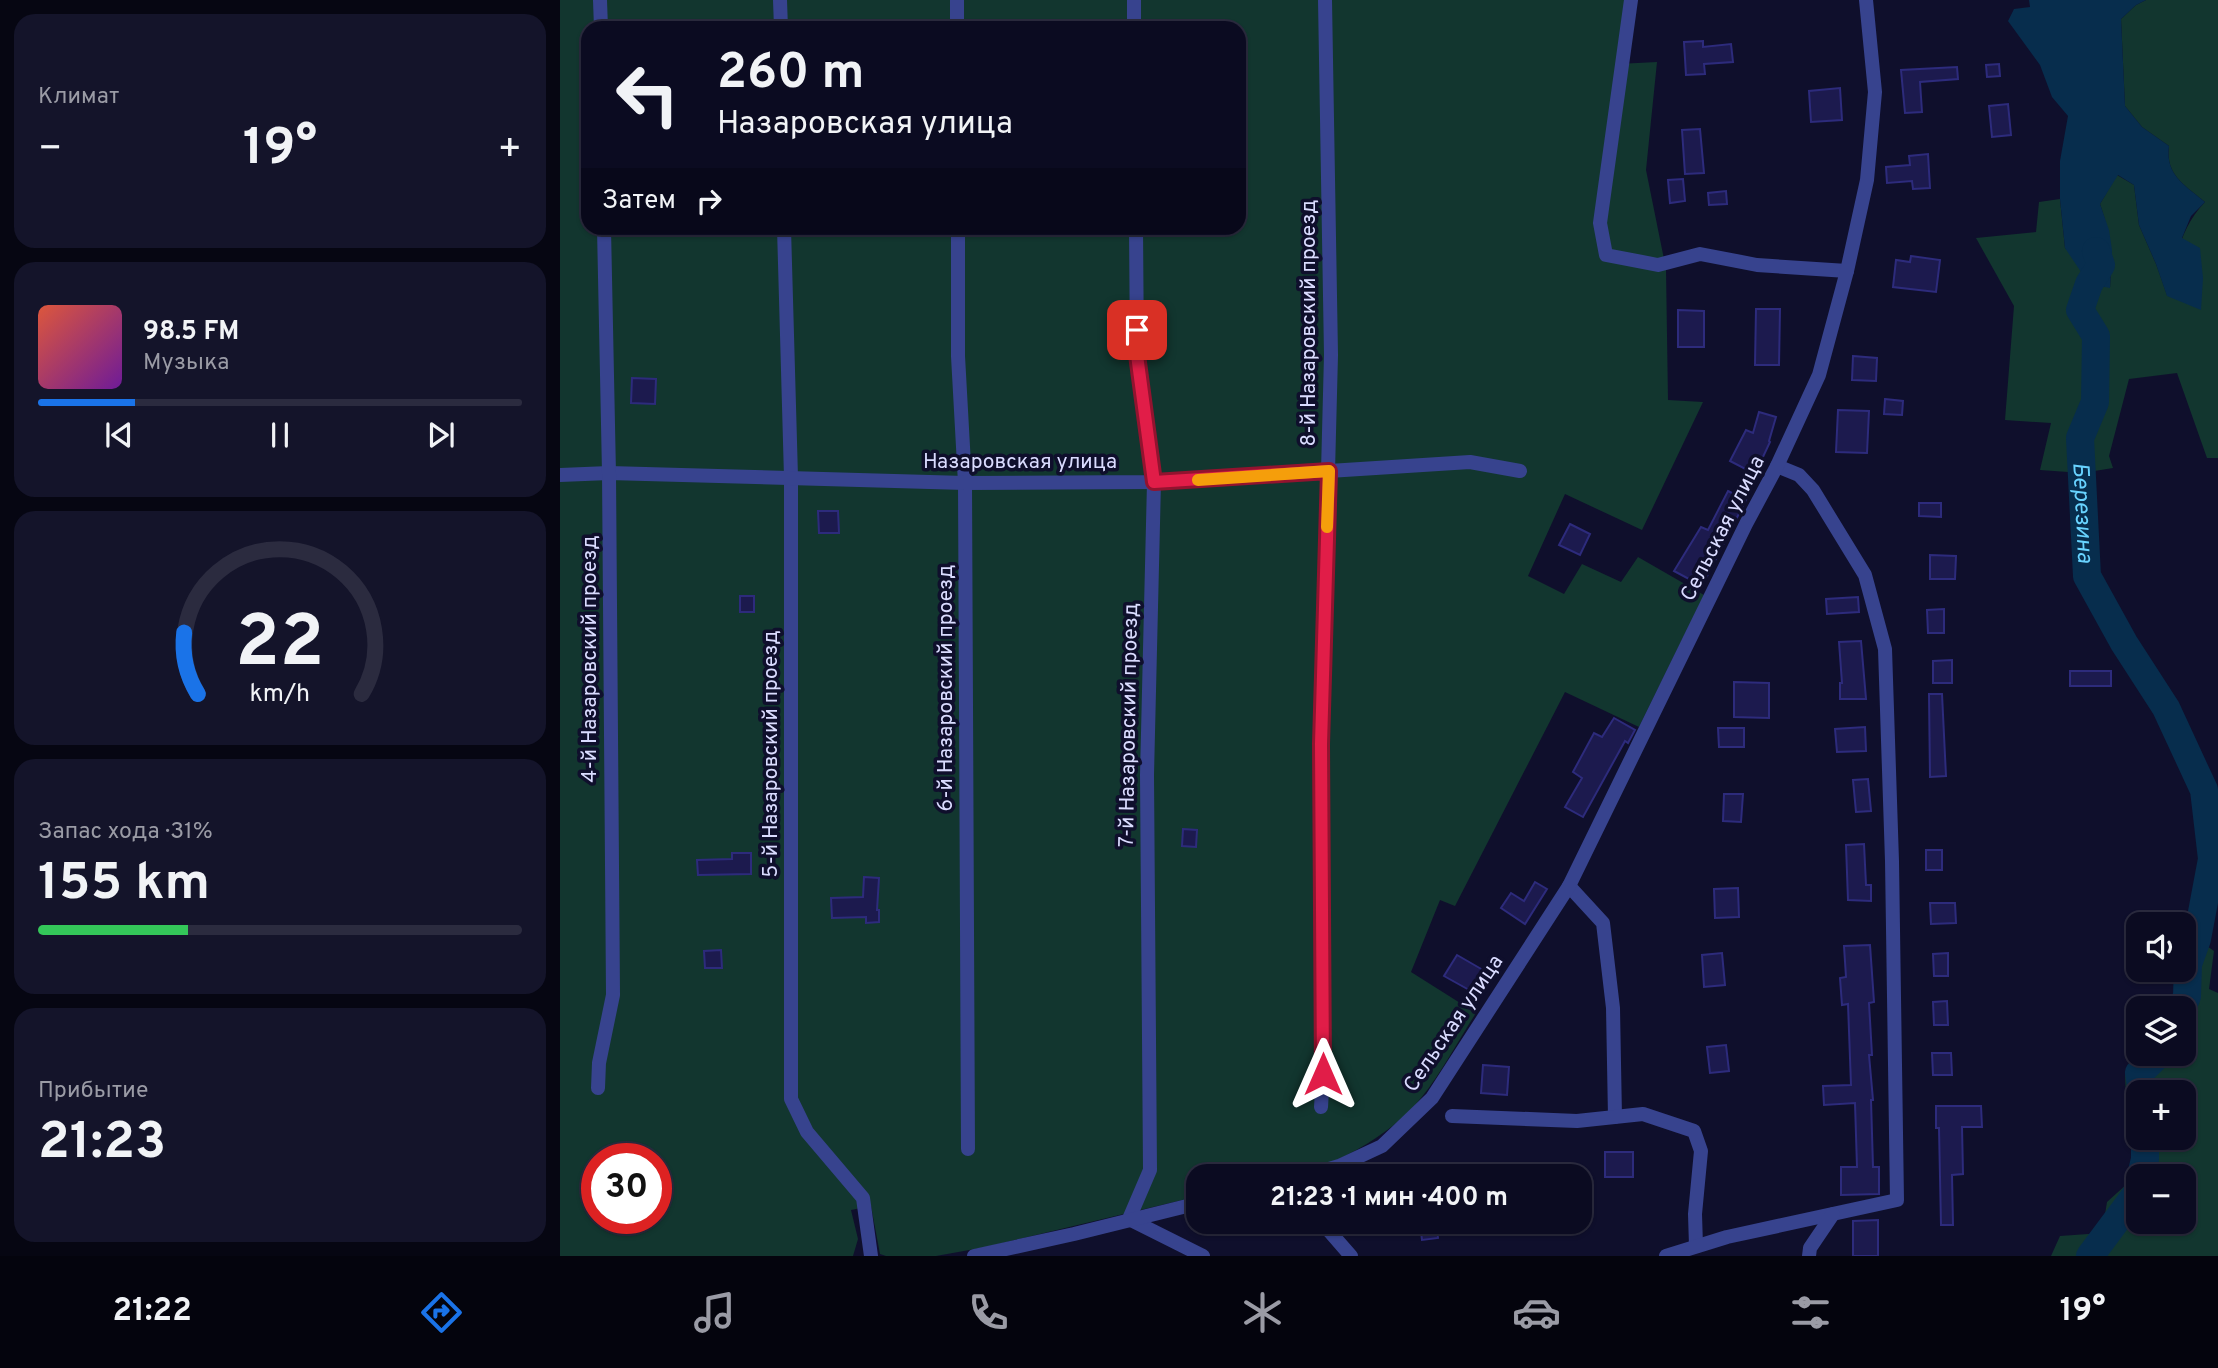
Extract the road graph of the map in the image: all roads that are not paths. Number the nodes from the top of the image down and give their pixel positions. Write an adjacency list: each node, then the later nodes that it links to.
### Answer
1 (600, 0): 8 (street)
2 (780, 0): 9 (street)
3 (957, 0): 10 (street)
4 (1134, 0): 11 (street)
5 (1325, 0): 18 (street, 8-й Назаровский проезд)
6 (1631, 0): 16 (street)
7 (1866, 0): 16 (street, Сельская улица)
8 (601, 21)
9 (781, 21)
10 (957, 21)
11 (1134, 21)
12 (604, 235): 20 (street, 4-й Назаровский проезд)
13 (784, 235): 22 (street, 5-й Назаровский проезд)
14 (958, 235): 24 (street, 6-й Назаровский проезд)
15 (1136, 235): 23 (street, 7-й Назаровский проезд)
16 (1847, 271): 17 (street, Сельская улица)
17 (1777, 466): 25 (street, Сельская улица); 33 (street)
18 (1329, 471): 19 (street, Назаровская улица); 23 (street, Назаровская улица); 27 (street, 8-й Назаровский проезд)
19 (1520, 471)
20 (609, 473): 21 (street, Назаровская улица); 22 (street, Назаровская улица); 26 (street, 4-й Назаровский проезд)
21 (560, 475)
22 (791, 477): 24 (street, Назаровская улица); 37 (street, 5-й Назаровский проезд)
23 (1154, 482): 24 (street, Назаровская улица); 34 (street, 7-й Назаровский проезд)
24 (965, 483): 30 (street, 6-й Назаровский проезд)
25 (1569, 886): 29 (street); 31 (street, Сельская улица)
26 (598, 1088)
27 (1321, 1107)
28 (1452, 1116): 29 (street)
29 (1615, 1117): 36 (street)
30 (968, 1149)
31 (1343, 1164)
32 (1186, 1206): 34 (street)
33 (1833, 1214): 36 (street); 42 (street)
34 (1129, 1219): 38 (street); 39 (street)
35 (1332, 1234): 40 (street)
36 (1696, 1246): 41 (street)
37 (872, 1256)
38 (974, 1256)
39 (1203, 1256)
40 (1351, 1256)
41 (1666, 1256)
42 (1809, 1256)

